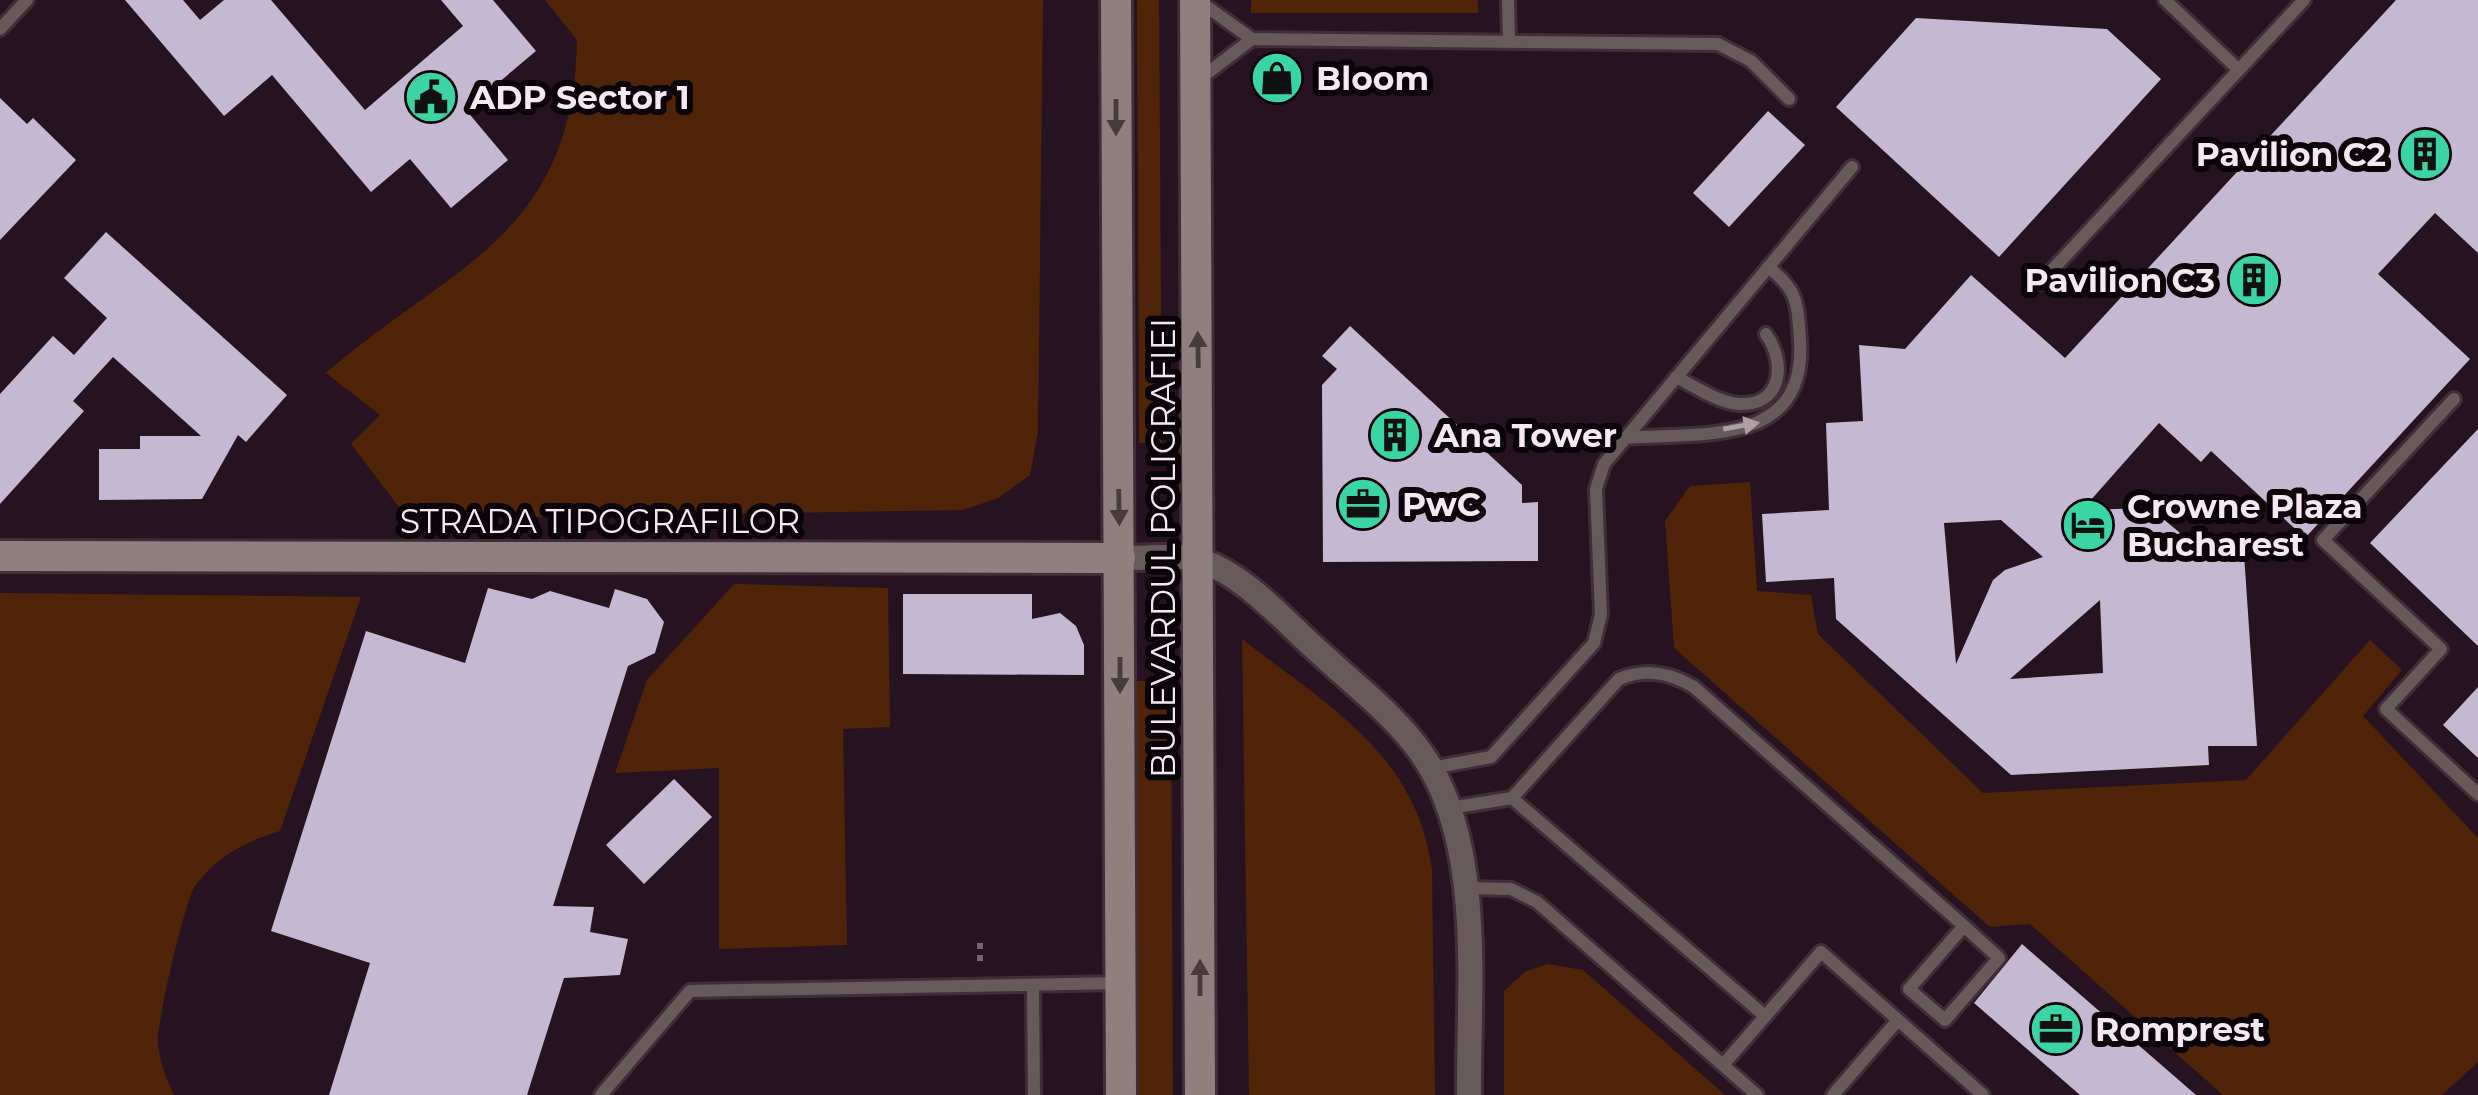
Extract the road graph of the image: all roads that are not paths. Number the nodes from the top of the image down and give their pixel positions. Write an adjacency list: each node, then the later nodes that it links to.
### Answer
1 (26, 0): 7 (lane)
2 (1116, 0): 21 (main road, BULEVARDUL POLIGRAFIEI, one-way to 21)
3 (1196, 0): 8 (lane); 11 (main road, BULEVARDUL POLIGRAFIEI)
4 (1508, 0): 9 (lane)
5 (2165, 0): 10 (lane)
6 (2304, 0): 10 (lane)
7 (0, 29)
8 (1252, 39): 9 (lane); 11 (lane)
9 (1509, 42): 12 (lane)
10 (2239, 70): 15 (lane)
11 (1196, 82): 22 (main road, BULEVARDUL POLIGRAFIEI, one-way to 11)
12 (1790, 99)
13 (1852, 167): 14 (lane)
14 (1768, 267): 17 (lane); 19 (lane, one-way to 14)
15 (2040, 283)
16 (1766, 334): 17 (lane)
17 (1676, 377): 19 (lane)
18 (2454, 399): 24 (lane)
19 (1625, 438): 23 (lane)
20 (0, 556): 21 (main road, STRADA TIPOGRAFILOR)
21 (1120, 558): 22 (street, STRADA TIPOGRAFILOR); 29 (main road, BULEVARDUL POLIGRAFIEI, one-way to 29)
22 (1200, 560): 23 (street); 37 (main road, BULEVARDUL POLIGRAFIEI, one-way to 22)
23 (1431, 768): 26 (street)
24 (2478, 794)
25 (1513, 798): 26 (lane); 28 (lane); 31 (lane)
26 (1450, 808): 27 (street)
27 (1466, 888): 33 (lane); 38 (street)
28 (1964, 926): 28 (lane)
29 (1121, 983): 30 (lane); 36 (main road, BULEVARDUL POLIGRAFIEI)
30 (1033, 985): 34 (lane); 35 (lane)
31 (1765, 1016): 32 (lane); 33 (lane)
32 (1898, 1020): 40 (lane); 41 (lane)
33 (1723, 1065): 39 (lane)
34 (601, 1095)
35 (1034, 1095)
36 (1121, 1095)
37 (1200, 1095)
38 (1469, 1095)
39 (1757, 1095)
40 (1833, 1095)
41 (1983, 1095)

